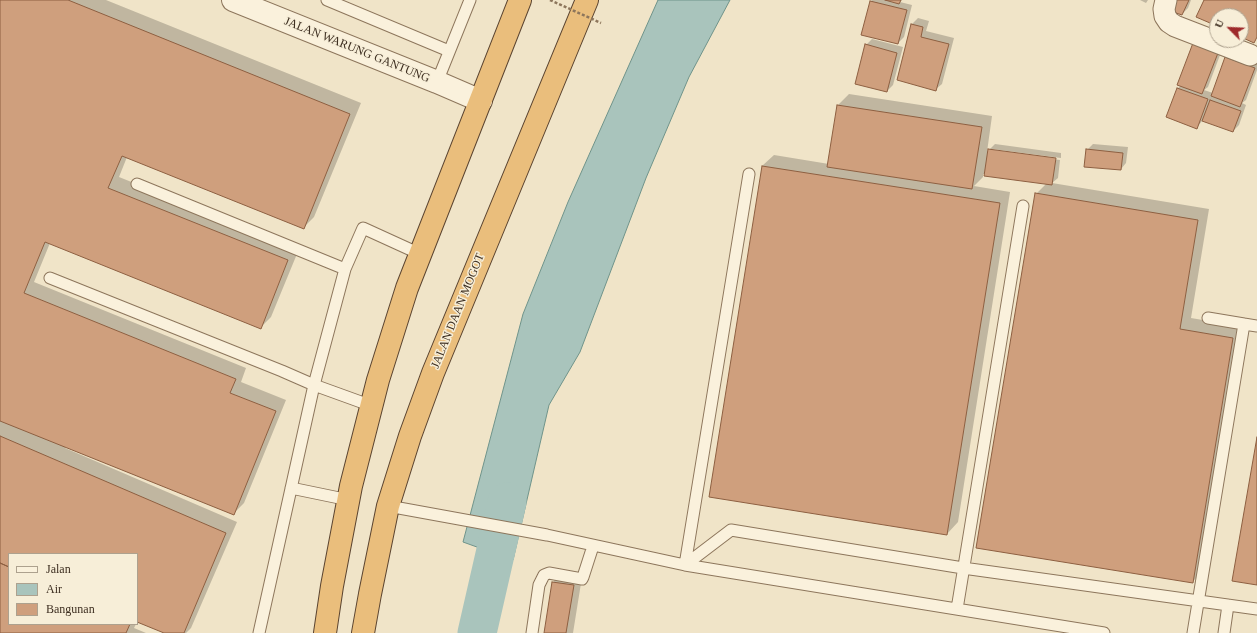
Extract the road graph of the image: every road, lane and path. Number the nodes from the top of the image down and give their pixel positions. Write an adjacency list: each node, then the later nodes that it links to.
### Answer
1 (233, 0): 8 (street, JALAN WARUNG GANTUNG)
2 (327, 0): 10 (lane)
3 (470, 0): 10 (lane)
4 (520, 0): 13 (highway)
5 (550, 0): 9 (path, bridge)
6 (587, 0): 27 (highway, JALAN DAAN MOGOT)
7 (1166, 0): 11 (street)
8 (264, 6): 12 (street, JALAN WARUNG GANTUNG)
9 (601, 23)
10 (449, 51): 12 (lane)
11 (1250, 55)
12 (437, 82): 13 (street, JALAN WARUNG GANTUNG)
13 (481, 101): 17 (highway)
14 (750, 174): 29 (lane)
15 (137, 184): 18 (lane)
16 (1023, 206): 30 (lane)
17 (420, 254): 18 (lane); 24 (highway)
18 (345, 269): 23 (lane)
19 (50, 278): 23 (lane)
20 (1208, 318): 21 (lane)
21 (1244, 324): 22 (lane); 31 (lane)
22 (1257, 326)
23 (314, 385): 24 (lane); 25 (lane)
24 (372, 406): 26 (highway)
25 (291, 488): 26 (lane); 36 (lane)
26 (349, 500): 37 (highway)
27 (388, 506): 28 (lane); 38 (highway, JALAN DAAN MOGOT)
28 (593, 546): 29 (lane); 39 (lane)
29 (685, 565): 30 (lane); 33 (lane)
30 (963, 568): 31 (lane); 33 (lane)
31 (1198, 602): 32 (lane); 41 (lane)
32 (1228, 605): 34 (lane); 42 (lane)
33 (957, 609): 35 (lane)
34 (1257, 610)
35 (1088, 632): 40 (lane)
36 (259, 633)
37 (325, 633)
38 (363, 633)
39 (532, 633)
40 (1104, 633)
41 (1193, 633)
42 (1224, 633)

